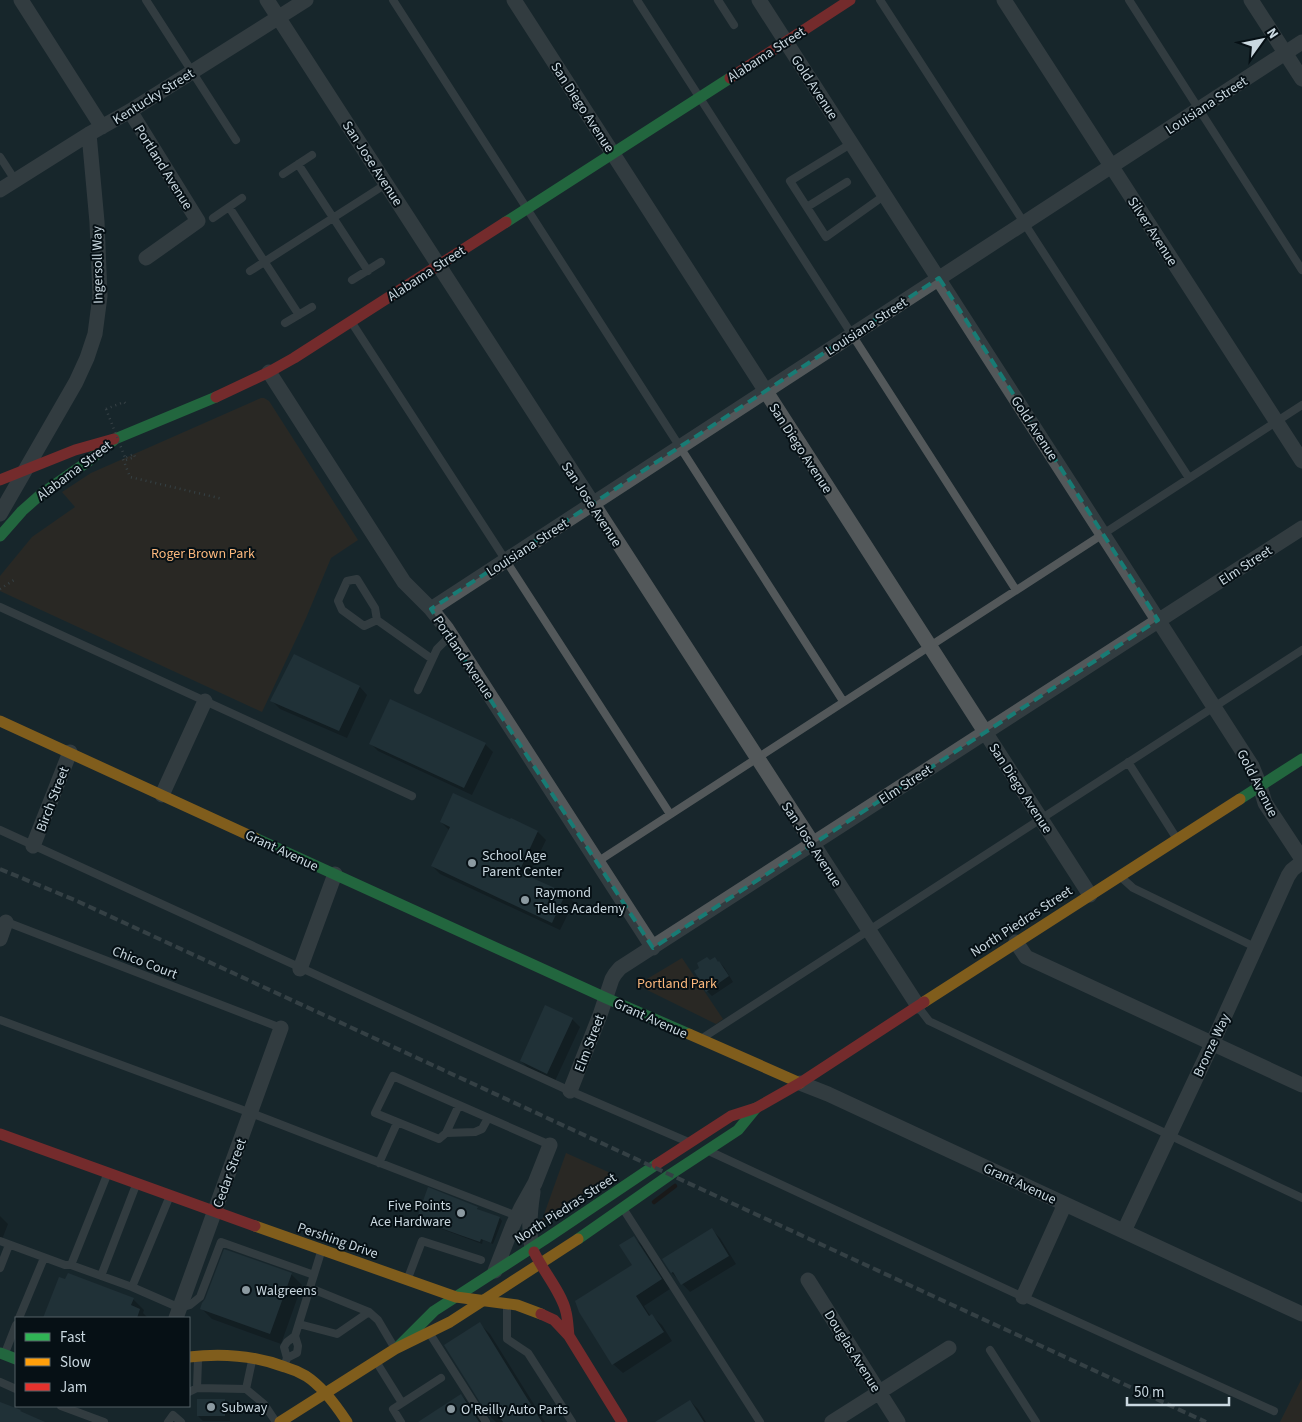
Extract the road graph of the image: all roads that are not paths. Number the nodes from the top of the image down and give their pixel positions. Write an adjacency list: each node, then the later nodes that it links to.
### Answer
1 (21, 0): 25 (street)
2 (146, 0): 20 (lane)
3 (268, 0): 15 (street, San Jose Avenue)
4 (306, 0): 15 (street, Kentucky Street)
5 (393, 0): 42 (lane)
6 (514, 0): 28 (street, San Diego Avenue)
7 (637, 0): 22 (lane)
8 (718, 0): 16 (lane)
9 (759, 0): 17 (street, Gold Avenue)
10 (850, 0): 17 (main road, Alabama Street)
11 (880, 0): 45 (lane)
12 (1004, 0): 32 (street, Silver Avenue)
13 (1129, 0): 23 (lane)
14 (1251, 0): 19 (street)
15 (279, 17): 20 (street, Kentucky Street); 36 (street, San Jose Avenue)
16 (734, 25)
17 (786, 41): 22 (main road, Alabama Street); 27 (street, Gold Avenue)
18 (1302, 42): 19 (street, Louisiana Street)
19 (1285, 53): 21 (street); 23 (street, Louisiana Street)
20 (192, 72): 24 (street, Kentucky Street); 26 (lane)
21 (1302, 79)
22 (699, 97): 28 (main road, Alabama Street); 59 (lane)
23 (1199, 109): 32 (street, Louisiana Street); 50 (lane)
24 (130, 111): 25 (street, Kentucky Street); 46 (street, Portland Avenue)
25 (96, 130): 34 (street, Kentucky Street); 67 (street, Ingersoll Way)
26 (236, 140)
27 (852, 143): 38 (street, Gold Avenue); 41 (lane)
28 (612, 153): 42 (main road, Alabama Street); 61 (street, San Diego Avenue)
29 (312, 155): 31 (lane)
30 (0, 157): 34 (lane)
31 (298, 164): 33 (lane); 44 (lane)
32 (1111, 166): 45 (street, Louisiana Street); 63 (street, Silver Avenue)
33 (283, 174)
34 (15, 180): 37 (street, Kentucky Street)
35 (847, 182): 41 (lane)
36 (386, 184): 44 (lane); 49 (street, San Jose Avenue)
37 (0, 190)
38 (885, 195): 41 (lane); 53 (street, Gold Avenue)
39 (242, 198): 40 (lane)
40 (229, 207): 43 (lane); 47 (lane)
41 (807, 207)
42 (526, 208): 49 (main road, Alabama Street); 65 (lane)
43 (213, 218)
44 (333, 218): 47 (lane); 52 (lane)
45 (1024, 223): 53 (street, Louisiana Street); 68 (lane)
46 (146, 258)
47 (265, 262): 51 (lane); 56 (lane)
48 (381, 262): 52 (lane)
49 (438, 265): 57 (main road, Alabama Street); 70 (street, San Jose Avenue)
50 (1302, 270)
51 (250, 271)
52 (368, 271): 54 (lane)
53 (939, 278): 59 (street, Louisiana Street); 73 (street, Gold Avenue)
54 (352, 280)
55 (312, 306): 56 (lane)
56 (298, 314): 58 (lane)
57 (351, 321): 60 (main road, Alabama Street); 75 (lane)
58 (285, 323)
59 (852, 335): 61 (street, Louisiana Street); 76 (lane)
60 (269, 372): 64 (main road, Alabama Street); 78 (street, Portland Avenue)
61 (765, 391): 65 (street, Louisiana Street); 82 (street, San Diego Avenue)
62 (1302, 405): 63 (lane)
63 (1276, 421): 66 (street, Silver Avenue); 68 (lane)
64 (115, 439): 67 (main road); 74 (main road, Alabama Street)
65 (680, 447): 70 (street, Louisiana Street); 87 (lane)
66 (1302, 461)
67 (27, 470): 69 (main road); 71 (street, Alabama Street)
68 (1188, 478): 73 (lane)
69 (0, 480)
70 (592, 504): 75 (street, Louisiana Street); 92 (street, San Jose Avenue)
71 (0, 514)
72 (1302, 528): 80 (street, Elm Street)
73 (1103, 534): 76 (lane); 80 (street, Gold Avenue)
74 (0, 536)
75 (506, 560): 78 (street, Louisiana Street); 98 (lane)
76 (1016, 590): 82 (lane)
77 (0, 607): 86 (lane)
78 (431, 609): 81 (street, Portland Avenue)
79 (377, 620): 79 (lane); 84 (lane)
80 (1158, 620): 88 (street, Gold Avenue); 90 (street, Elm Street)
81 (451, 635): 84 (lane); 105 (street, Portland Avenue)
82 (929, 646): 87 (lane); 90 (street, San Diego Avenue)
83 (1302, 650): 88 (lane)
84 (432, 659): 85 (lane)
85 (418, 690)
86 (205, 701): 96 (street); 97 (lane)
87 (843, 701): 92 (lane)
88 (1214, 707): 94 (lane); 95 (street, Gold Avenue)
89 (0, 721): 91 (main road, Grant Avenue)
90 (985, 732): 99 (street, San Diego Avenue); 102 (street, Elm Street)
91 (70, 752): 96 (main road, Grant Avenue); 103 (street, Birch Street)
92 (756, 758): 98 (lane); 102 (street, San Jose Avenue)
93 (1302, 759): 95 (main road, North Piedras Street)
94 (1128, 762): 99 (lane); 101 (lane)
95 (1260, 786): 101 (main road, North Piedras Street); 104 (street, Gold Avenue)
96 (162, 795): 106 (main road, Grant Avenue)
97 (412, 796)
98 (670, 814): 105 (lane)
99 (1040, 819): 108 (street, San Diego Avenue); 110 (lane)
100 (0, 830): 103 (lane)
101 (1178, 840): 107 (main road, North Piedras Street)
102 (812, 844): 110 (street, San Jose Avenue); 114 (street, Elm Street)
103 (33, 846): 115 (lane)
104 (1302, 861): 113 (street, Bronze Way)
105 (597, 862): 114 (street, Portland Avenue)
106 (335, 874): 115 (street); 116 (main road, Grant Avenue)
107 (1120, 876): 108 (main road, North Piedras Street); 113 (lane)
108 (1090, 895): 112 (main road, North Piedras Street)
109 (3, 921): 111 (street); 119 (lane, Chico Court)
110 (868, 931): 117 (street, San Jose Avenue); 120 (lane)
111 (0, 939)
112 (1016, 942): 117 (main road, North Piedras Street); 121 (street)
113 (1255, 947): 121 (street, Bronze Way)
114 (652, 948): 116 (street, Elm Street)
115 (300, 969): 124 (lane)
116 (606, 998): 120 (main road, Grant Avenue); 124 (street, Elm Street)
117 (918, 1006): 122 (main road, North Piedras Street); 132 (lane)
118 (0, 1020): 127 (lane)
119 (281, 1028): 127 (street, Cedar Street)
120 (700, 1039): 122 (main road, Grant Avenue)
121 (1212, 1044): 123 (street); 132 (street, Bronze Way)
122 (800, 1083): 126 (main road, North Piedras Street); 142 (street, Grant Avenue)
123 (1302, 1085)
124 (570, 1092): 133 (lane)
125 (459, 1105): 128 (lane); 129 (lane); 130 (lane)
126 (756, 1108): 133 (main road, North Piedras Street); 135 (main road, North Piedras Street)
127 (251, 1114): 136 (lane); 144 (street, Cedar Street)
128 (488, 1118): 130 (lane); 134 (lane)
129 (397, 1123): 130 (lane); 136 (lane)
130 (446, 1133)
131 (0, 1134): 137 (main road, Pershing Drive)
132 (1169, 1135): 141 (lane); 146 (street, Bronze Way)
133 (690, 1142): 151 (main road, North Piedras Street)
134 (550, 1144): 139 (street)
135 (706, 1150): 143 (main road, North Piedras Street); 166 (lane)
136 (379, 1163): 145 (lane)
137 (108, 1173): 138 (main road, Pershing Drive); 155 (lane)
138 (137, 1183): 140 (main road, Pershing Drive); 160 (lane)
139 (535, 1183): 145 (street); 151 (street)
140 (169, 1196): 144 (main road, Pershing Drive); 163 (lane)
141 (1302, 1198)
142 (1065, 1204): 146 (street, Grant Avenue); 166 (street)
143 (623, 1209): 156 (main road, North Piedras Street); 207 (lane)
144 (215, 1212): 147 (street, Cedar Street); 152 (main road, Pershing Drive)
145 (517, 1216): 158 (street)
146 (1124, 1231): 171 (street, Grant Avenue)
147 (206, 1237): 149 (lane); 170 (street, Cedar Street)
148 (0, 1241): 150 (lane)
149 (221, 1242): 159 (lane); 170 (lane)
150 (9, 1245): 153 (lane); 157 (lane)
151 (532, 1248): 156 (main road); 158 (main road, North Piedras Street)
152 (322, 1250): 159 (lane); 161 (main road, Pershing Drive)
153 (44, 1258): 155 (lane); 172 (lane)
154 (481, 1260): 161 (lane)
155 (71, 1265): 160 (lane)
156 (540, 1265): 167 (main road, North Piedras Street); 176 (main road)
157 (0, 1268)
158 (495, 1271): 165 (main road, North Piedras Street)
159 (314, 1275): 164 (lane)
160 (101, 1276): 163 (lane)
161 (407, 1279): 165 (main road, Pershing Drive)
162 (808, 1280): 193 (street, Douglas Avenue)
163 (132, 1287): 170 (lane)
164 (310, 1288): 169 (lane); 173 (lane)
165 (456, 1297): 167 (main road, Pershing Drive); 177 (main road, North Piedras Street)
166 (1023, 1297): 196 (lane)
167 (483, 1300): 168 (main road, Pershing Drive); 175 (main road, North Piedras Street)
168 (507, 1304): 176 (main road, Pershing Drive); 206 (lane)
169 (369, 1312): 173 (lane); 177 (lane)
170 (178, 1313)
171 (1302, 1314)
172 (19, 1317)
173 (299, 1324): 185 (lane)
174 (15, 1327): 180 (lane)
175 (429, 1332): 177 (main road, North Piedras Street); 205 (lane)
176 (569, 1336): 198 (main road, Pershing Drive)
177 (397, 1347): 184 (main road, North Piedras Street)
178 (949, 1348): 193 (street)
179 (990, 1350): 210 (lane)
180 (2, 1354): 183 (main road)
181 (193, 1356): 182 (main road); 189 (lane)
182 (253, 1357): 185 (main road); 190 (lane)
183 (15, 1359)
184 (376, 1361): 192 (main road, North Piedras Street); 194 (lane)
185 (286, 1362): 192 (main road)
186 (441, 1378): 194 (lane)
187 (0, 1382): 188 (lane)
188 (15, 1388)
189 (197, 1388): 190 (lane); 191 (lane)
190 (246, 1389): 202 (lane)
191 (190, 1392)
192 (326, 1393): 202 (main road, North Piedras Street); 203 (main road)
193 (879, 1393): 208 (street); 209 (street, Douglas Avenue)
194 (402, 1403): 204 (lane)
195 (63, 1407): 199 (lane)
196 (1274, 1411)
197 (173, 1418): 200 (lane); 201 (lane)
198 (618, 1421)
199 (104, 1422)
200 (168, 1422)
201 (181, 1422)
202 (278, 1422)
203 (347, 1422)
204 (400, 1422)
205 (486, 1422)
206 (572, 1422)
207 (760, 1422)
208 (832, 1422)
209 (898, 1422)
210 (1036, 1422)

